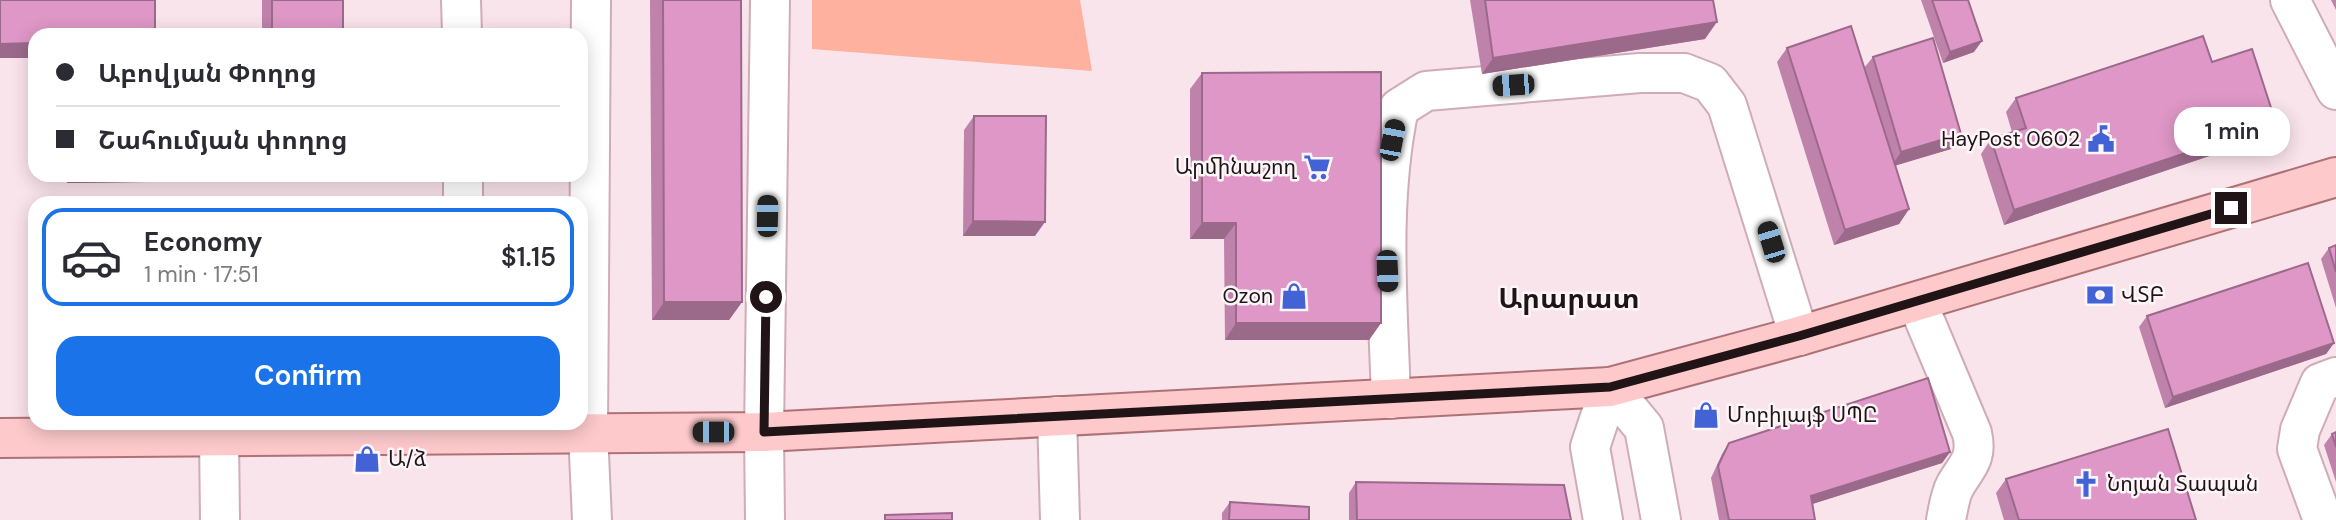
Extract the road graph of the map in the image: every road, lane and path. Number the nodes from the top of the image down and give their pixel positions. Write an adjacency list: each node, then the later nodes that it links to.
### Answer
1 (461, 0): 5 (street)
2 (591, 0): 16 (street)
3 (770, 0): 17 (street)
4 (2290, 0): 6 (street)
5 (462, 28)
6 (2336, 90)
7 (2336, 177): 8 (main road)
8 (1917, 302): 9 (main road); 26 (street)
9 (1799, 336): 11 (main road); 12 (street)
10 (2336, 377): 27 (street)
11 (1610, 387): 12 (main road); 24 (street); 25 (street)
12 (1391, 399): 13 (main road)
13 (1057, 416): 17 (main road); 23 (street)
14 (404, 430): 18 (main road)
15 (527, 430): 16 (main road)
16 (588, 432): 17 (main road); 21 (street)
17 (764, 432): 22 (street)
18 (219, 436): 19 (main road); 20 (street)
19 (0, 438)
20 (220, 520)
21 (593, 520)
22 (765, 520)
23 (1060, 520)
24 (1603, 520)
25 (1661, 520)
26 (1946, 520)
27 (2323, 520)

